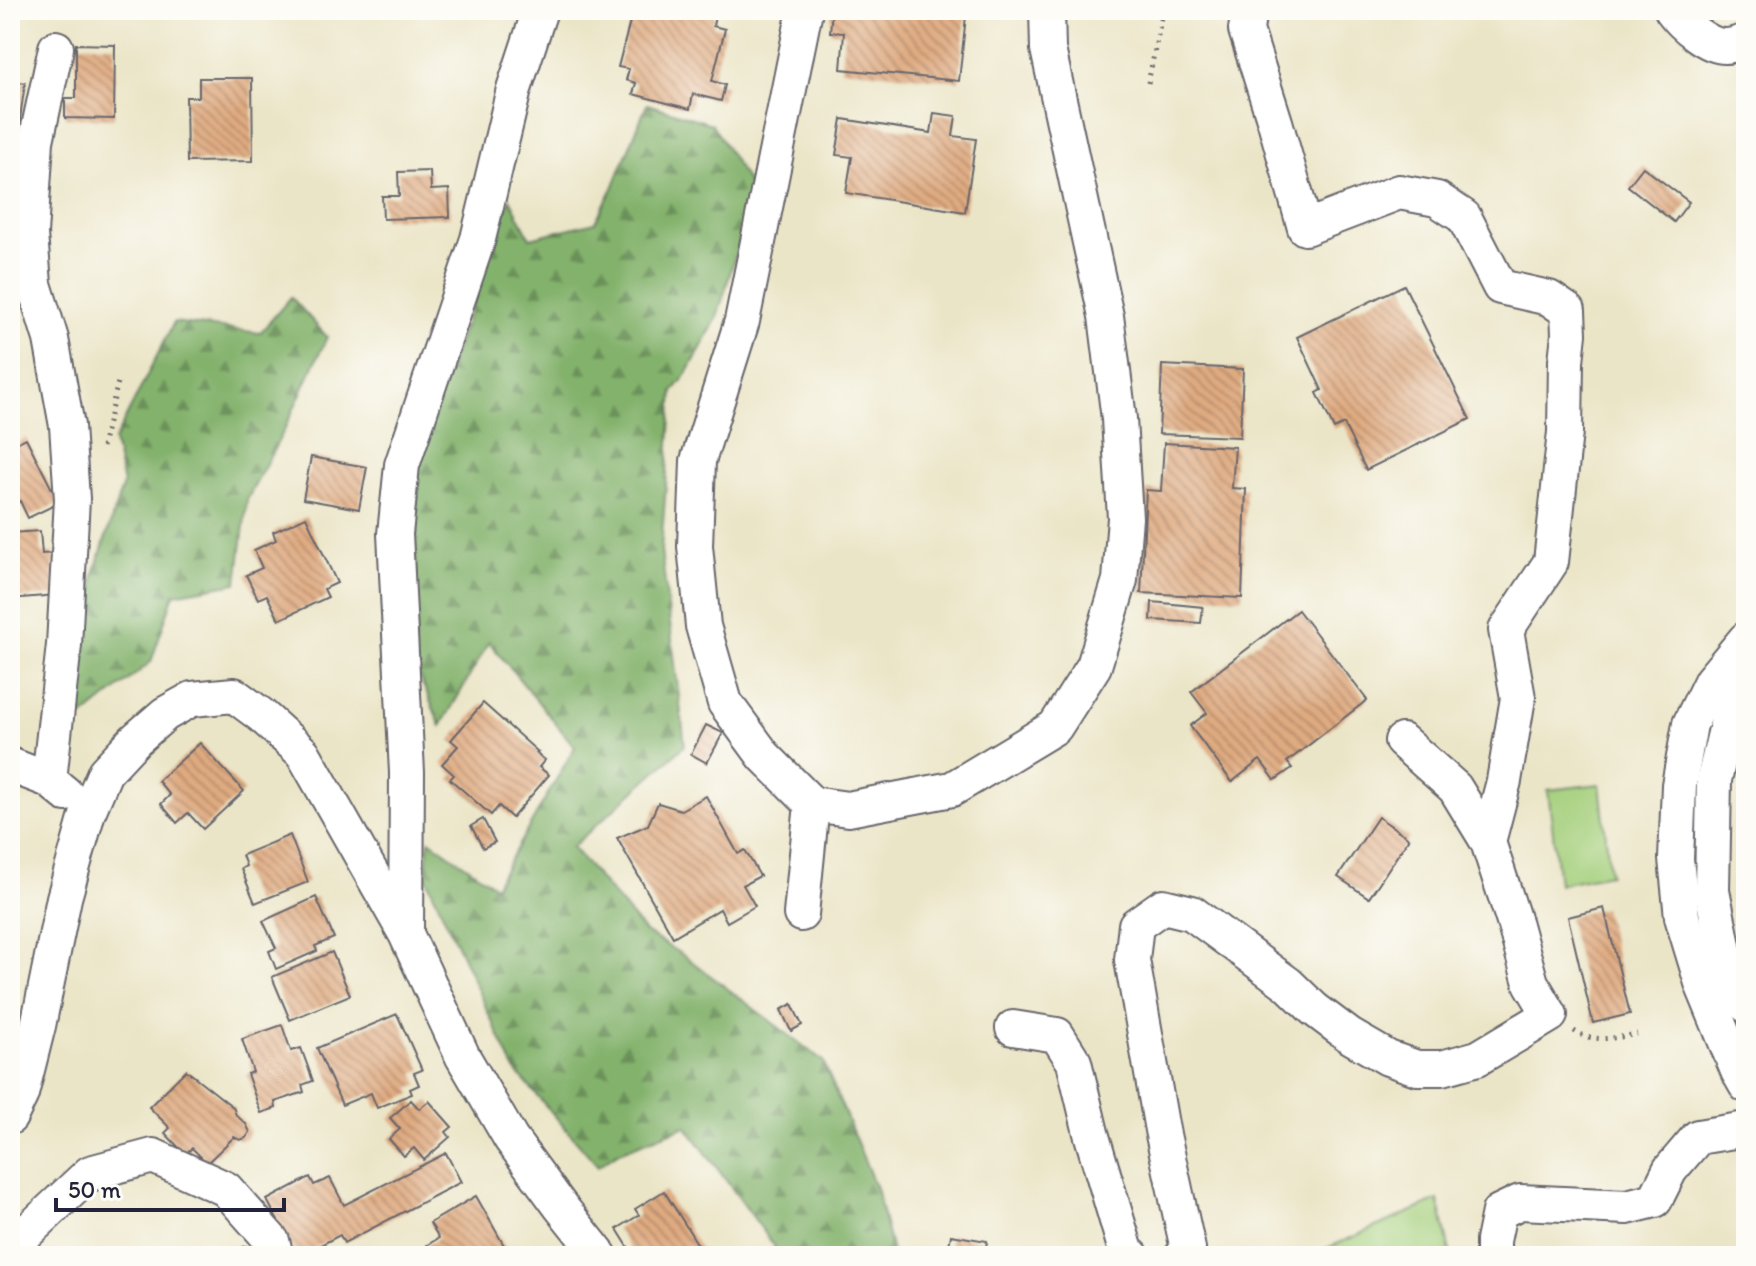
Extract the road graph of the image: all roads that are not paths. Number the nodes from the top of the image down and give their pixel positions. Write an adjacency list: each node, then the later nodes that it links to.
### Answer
1 (540, 10): 16 (street)
2 (805, 10): 12 (street)
3 (1047, 10): 12 (street)
4 (1249, 10): 14 (street)
5 (1672, 10): 6 (street)
6 (1746, 41)
7 (56, 48): 11 (street)
8 (1746, 642): 17 (street); 19 (street)
9 (1402, 741): 14 (street)
10 (10, 765): 11 (street)
11 (49, 780): 13 (street)
12 (812, 804): 15 (street)
13 (88, 812): 16 (street); 20 (street)
14 (1488, 842): 26 (street)
15 (801, 914)
16 (406, 934): 24 (street)
17 (1746, 1005)
18 (1013, 1028): 25 (street)
19 (1746, 1085)
20 (10, 1117)
21 (1746, 1134): 27 (street)
22 (10, 1248): 23 (street)
23 (276, 1256)
24 (600, 1256)
25 (1132, 1256)
26 (1182, 1256)
27 (1493, 1256)

